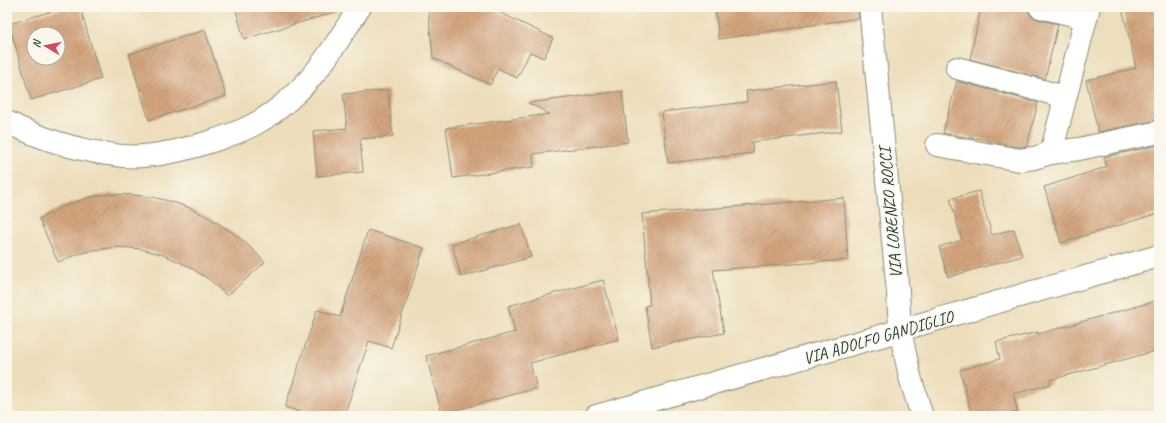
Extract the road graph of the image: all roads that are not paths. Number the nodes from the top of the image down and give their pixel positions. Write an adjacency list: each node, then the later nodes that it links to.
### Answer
1 (360, 7): 7 (street)
2 (870, 7): 12 (street, VIA LORENZO ROCCI)
3 (1040, 7): 4 (street)
4 (1088, 12): 6 (street)
5 (957, 68): 6 (street)
6 (1065, 96): 10 (street)
7 (7, 122)
8 (1159, 132): 10 (street)
9 (936, 145): 10 (street)
10 (1051, 153)
11 (1159, 256): 12 (street, VIA ADOLFO GANDIGLIO)
12 (900, 330): 13 (street, VIA ADOLFO GANDIGLIO); 14 (street, VIA LORENZO ROCCI)
13 (596, 416)
14 (922, 416)

